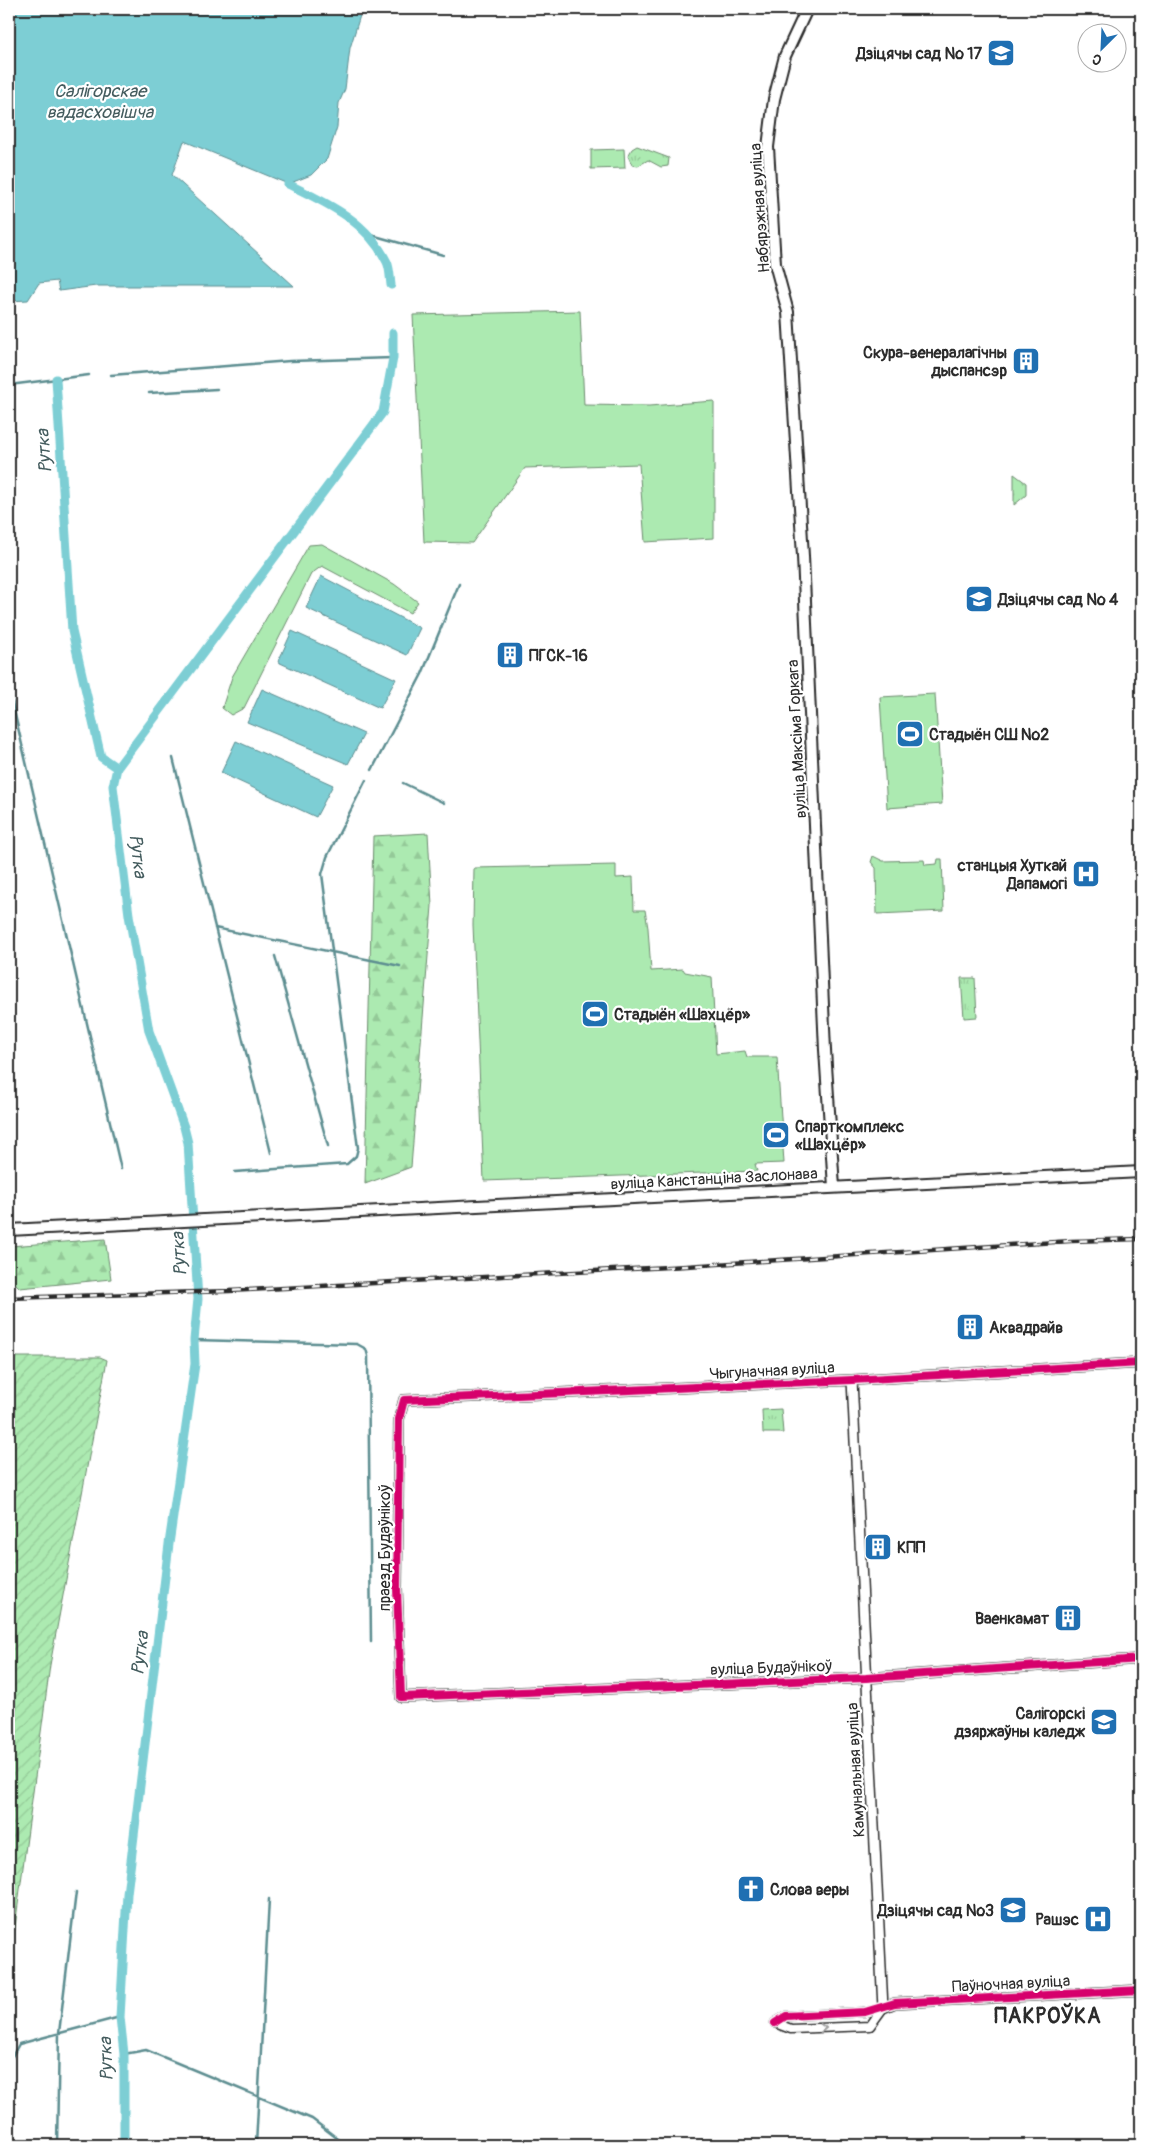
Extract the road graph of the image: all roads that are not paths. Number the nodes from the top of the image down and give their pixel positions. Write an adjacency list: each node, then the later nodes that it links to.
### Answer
1 (807, 9): 2 (main road, Набярэжная вуліца)
2 (782, 291): 4 (main road, вуліца Максіма Горкага)
3 (1141, 1172): 4 (main road, вуліца Канстанціна Заслонава)
4 (834, 1187): 5 (main road, вуліца Канстанціна Заслонава)
5 (9, 1230)
6 (1141, 1363): 7 (street, Чыгуначная вуліца)
7 (852, 1380): 8 (street, Чыгуначная вуліца); 10 (street, Камунальная вуліца)
8 (404, 1400): 11 (street, праезд Будаўнікоў)
9 (1141, 1659): 10 (street, вуліца Будаўнікоў)
10 (866, 1678): 11 (street, вуліца Будаўнікоў); 13 (street, Камунальная вуліца)
11 (401, 1697)
12 (1141, 1990): 13 (street, Паўночная вуліца)
13 (883, 2008): 13 (street, one-way to 13)

